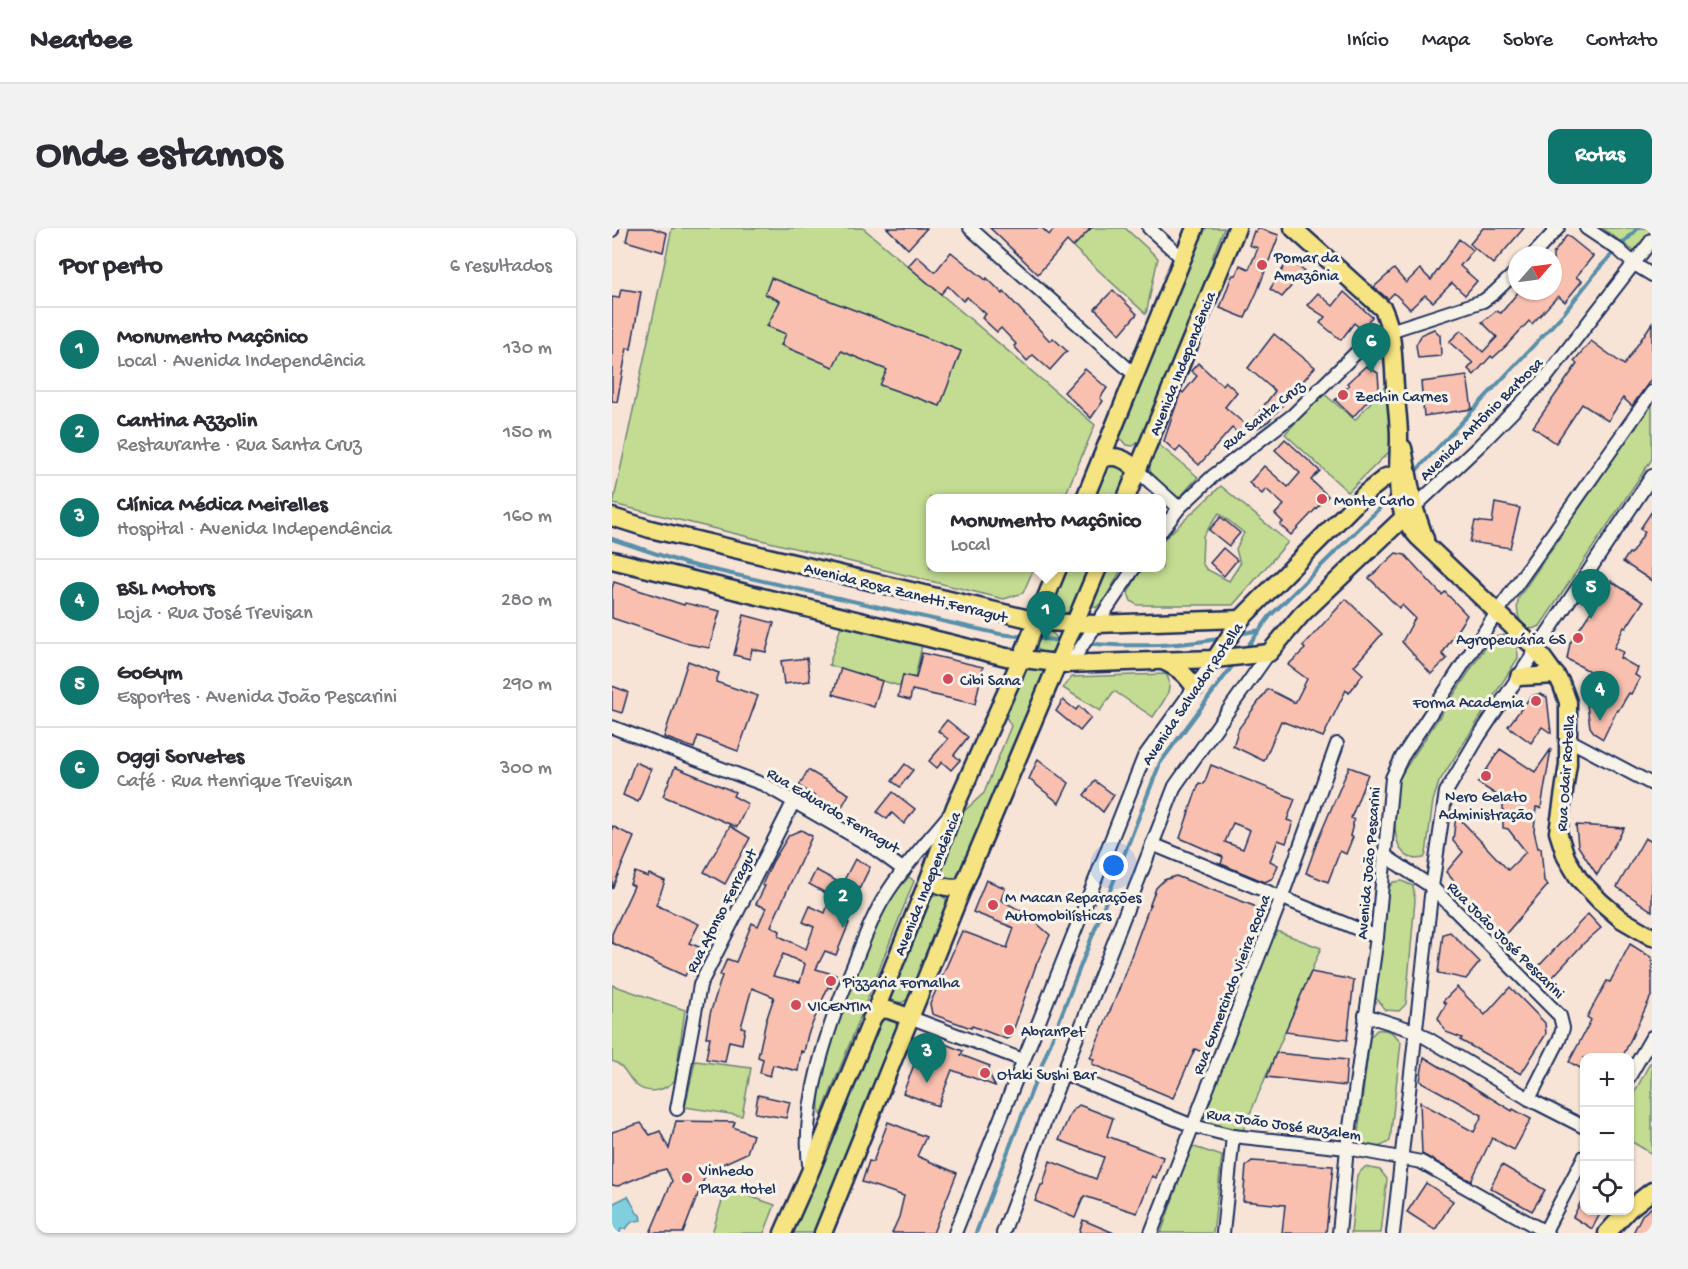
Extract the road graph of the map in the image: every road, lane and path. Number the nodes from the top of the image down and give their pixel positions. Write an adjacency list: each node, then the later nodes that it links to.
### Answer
1 (970, 228): 17 (street)
2 (1149, 228): 11 (street)
3 (1195, 228): 11 (main road)
4 (1227, 228): 13 (main road)
5 (1237, 228): 13 (main road, Avenida Independência)
6 (1293, 228): 16 (main road)
7 (1558, 228): 10 (street)
8 (1586, 228): 12 (street)
9 (1652, 240): 12 (street, Avenida Antônio Barbosa)
10 (1541, 246)
11 (1182, 258): 17 (main road)
12 (1634, 264): 14 (street); 30 (street, Avenida Antônio Barbosa)
13 (1217, 274): 21 (main road, Avenida Independência)
14 (1652, 275)
15 (1508, 280): 16 (street, Rua Santa Cruz)
16 (1390, 331): 19 (main road); 29 (street, Rua Santa Cruz)
17 (1135, 375): 20 (main road)
18 (1652, 393): 37 (street, Avenida João Pescarini)
19 (1399, 437): 22 (main road); 24 (main road)
20 (1101, 459): 21 (main road); 25 (main road)
21 (1138, 471): 26 (main road, Avenida Independência); 27 (street)
22 (1396, 474): 24 (main road); 30 (main road); 40 (main road, Avenida Salvador Rotella)
23 (1652, 476): 42 (street)
24 (1411, 488): 30 (main road)
25 (1087, 494)
26 (1128, 494)
27 (1163, 494)
28 (1166, 496): 29 (street)
29 (1179, 508): 32 (street, Rua Santa Cruz)
30 (1408, 513): 37 (main road, Rua Odair Rotella); 43 (main road)
31 (612, 517): 41 (main road, Avenida Rosa Zanetti Ferragut)
32 (1166, 524)
33 (612, 560): 44 (main road)
34 (1056, 572): 41 (main road, Avenida Independência)
35 (1096, 572): 38 (main road)
36 (1131, 572): 39 (street)
37 (1496, 614): 42 (main road, Rua Odair Rotella); 58 (street, Avenida João Pescarini)
38 (1077, 616): 39 (main road, Avenida Rosa Zanetti Ferragut); 41 (main road, Avenida Rosa Zanetti Ferragut); 47 (main road)
39 (1100, 619): 40 (main road, Avenida Rosa Zanetti Ferragut); 47 (street)
40 (1241, 619): 45 (main road, Avenida Salvador Rotella)
41 (1037, 621): 44 (main road, Avenida Independência)
42 (1537, 650): 48 (main road, Rua Odair Rotella); 49 (street)
43 (1269, 653): 45 (main road); 57 (street)
44 (1021, 659): 47 (main road); 56 (main road, Avenida Independência)
45 (1215, 659): 46 (main road); 50 (street, Avenida Salvador Rotella)
46 (1159, 660): 47 (main road); 50 (main road)
47 (1062, 664): 61 (main road)
48 (1556, 675): 49 (main road); 52 (main road, Rua Odair Rotella)
49 (1519, 677): 62 (street)
50 (1195, 688): 71 (street, Avenida Salvador Rotella)
51 (612, 727): 55 (street, Rua Eduardo Ferragut)
52 (1569, 740): 54 (street); 64 (main road, Rua Odair Rotella)
53 (1337, 744): 63 (street, Rua Gumercindo Vieira Rocha)
54 (1652, 784)
55 (794, 801): 59 (street, Rua Eduardo Ferragut); 75 (street, Rua Afonso Ferragut)
56 (956, 807): 59 (street); 60 (main road, Avenida Independência)
57 (1152, 844): 63 (street); 73 (street)
58 (1384, 855): 62 (street, Rua João José Pescarini); 65 (street, Avenida João Pescarini)
59 (904, 870): 82 (street)
60 (930, 876): 61 (main road); 68 (main road, Avenida Independência)
61 (963, 887): 67 (main road)
62 (1432, 887): 69 (street); 74 (street, Rua João José Pescarini)
63 (1281, 899): 65 (street); 77 (street, Rua Gumercindo Vieira Rocha)
64 (1652, 937)
65 (1377, 938): 66 (street, Avenida João Pescarini)
66 (1365, 1015): 69 (street); 79 (street, Avenida João Pescarini)
67 (909, 1017): 68 (main road); 71 (street); 88 (main road)
68 (870, 1021): 82 (main road, Avenida Independência)
69 (1415, 1031): 74 (street); 80 (street)
70 (1652, 1037): 72 (street)
71 (1023, 1060): 89 (street, Avenida Salvador Rotella)
72 (1634, 1068)
73 (1063, 1073): 77 (street, Rua João José Ruzalem); 90 (street)
74 (1528, 1099): 76 (street)
75 (677, 1109)
76 (1580, 1125)
77 (1193, 1126): 78 (street, Rua João José Ruzalem); 91 (street, Rua Gumercindo Vieira Rocha)
78 (1233, 1136): 79 (street, Rua João José Ruzalem); 92 (street)
79 (1347, 1148): 80 (street, Rua João José Ruzalem); 93 (street, Avenida João Pescarini)
80 (1402, 1159): 86 (street, Rua João José Ruzalem); 94 (street)
81 (1582, 1161): 86 (street)
82 (810, 1172): 87 (main road, Avenida Independência)
83 (1652, 1191): 84 (main road)
84 (1634, 1206)
85 (1624, 1215): 95 (main road)
86 (1545, 1232)
87 (783, 1233)
88 (823, 1233)
89 (955, 1233)
90 (1003, 1233)
91 (1151, 1233)
92 (1222, 1233)
93 (1339, 1233)
94 (1393, 1233)
95 (1607, 1233)

